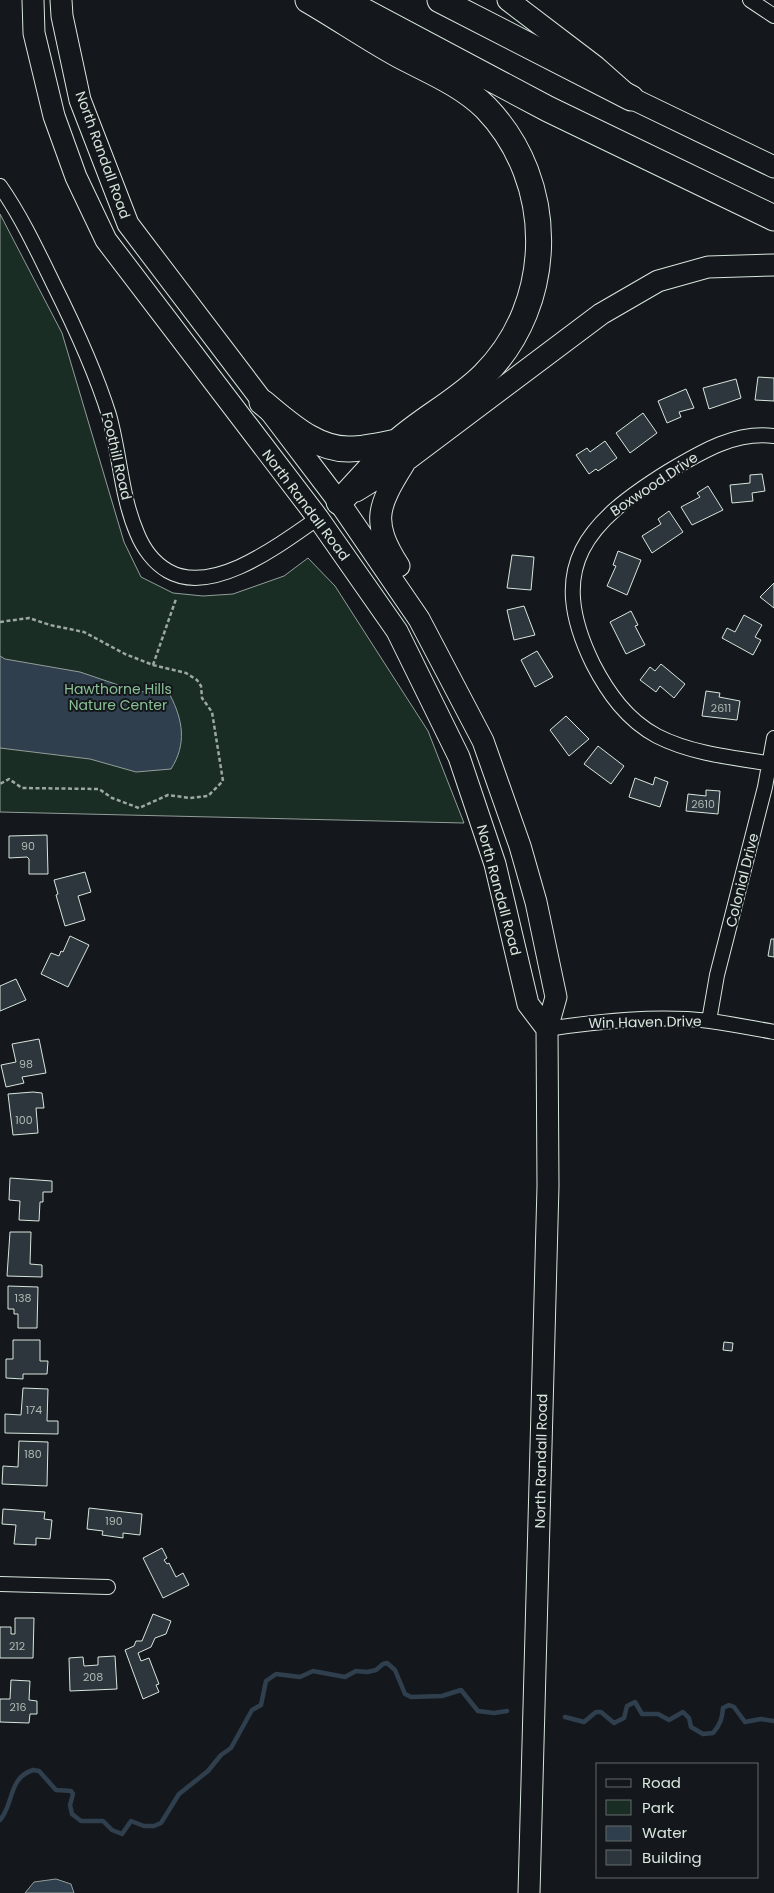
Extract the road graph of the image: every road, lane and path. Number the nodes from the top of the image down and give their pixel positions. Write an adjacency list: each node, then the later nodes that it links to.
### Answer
1 (33, 0): 18 (main road, North Randall Road)
2 (61, 0): 14 (main road, North Randall Road)
3 (308, 0): 16 (highway)
4 (343, 0): 12 (highway)
5 (440, 0): 9 (highway)
6 (508, 0): 9 (main road)
7 (750, 0): 8 (street)
8 (772, 10)
9 (631, 98): 10 (main road)
10 (774, 167)
11 (0, 186): 18 (street, Foothill Road)
12 (774, 218)
13 (774, 265): 16 (main road)
14 (262, 402): 16 (highway); 17 (main road, North Randall Road)
15 (774, 436): 24 (street, Boxwood Drive)
16 (402, 451): 17 (highway); 22 (main road)
17 (339, 502): 22 (main road, North Randall Road)
18 (318, 518): 27 (main road, North Randall Road)
19 (176, 599): 21 (path)
20 (0, 622): 21 (path)
21 (153, 665): 25 (path)
22 (444, 667): 27 (main road, North Randall Road)
23 (774, 738): 24 (street, Colonial Drive)
24 (772, 764): 26 (street, Colonial Drive)
25 (0, 784)
26 (709, 1021): 27 (street, Win Haven Drive); 28 (street, Win Haven Drive)
27 (546, 1029): 31 (main road, North Randall Road)
28 (774, 1032)
29 (0, 1584): 30 (street)
30 (108, 1588)
31 (529, 1893)

